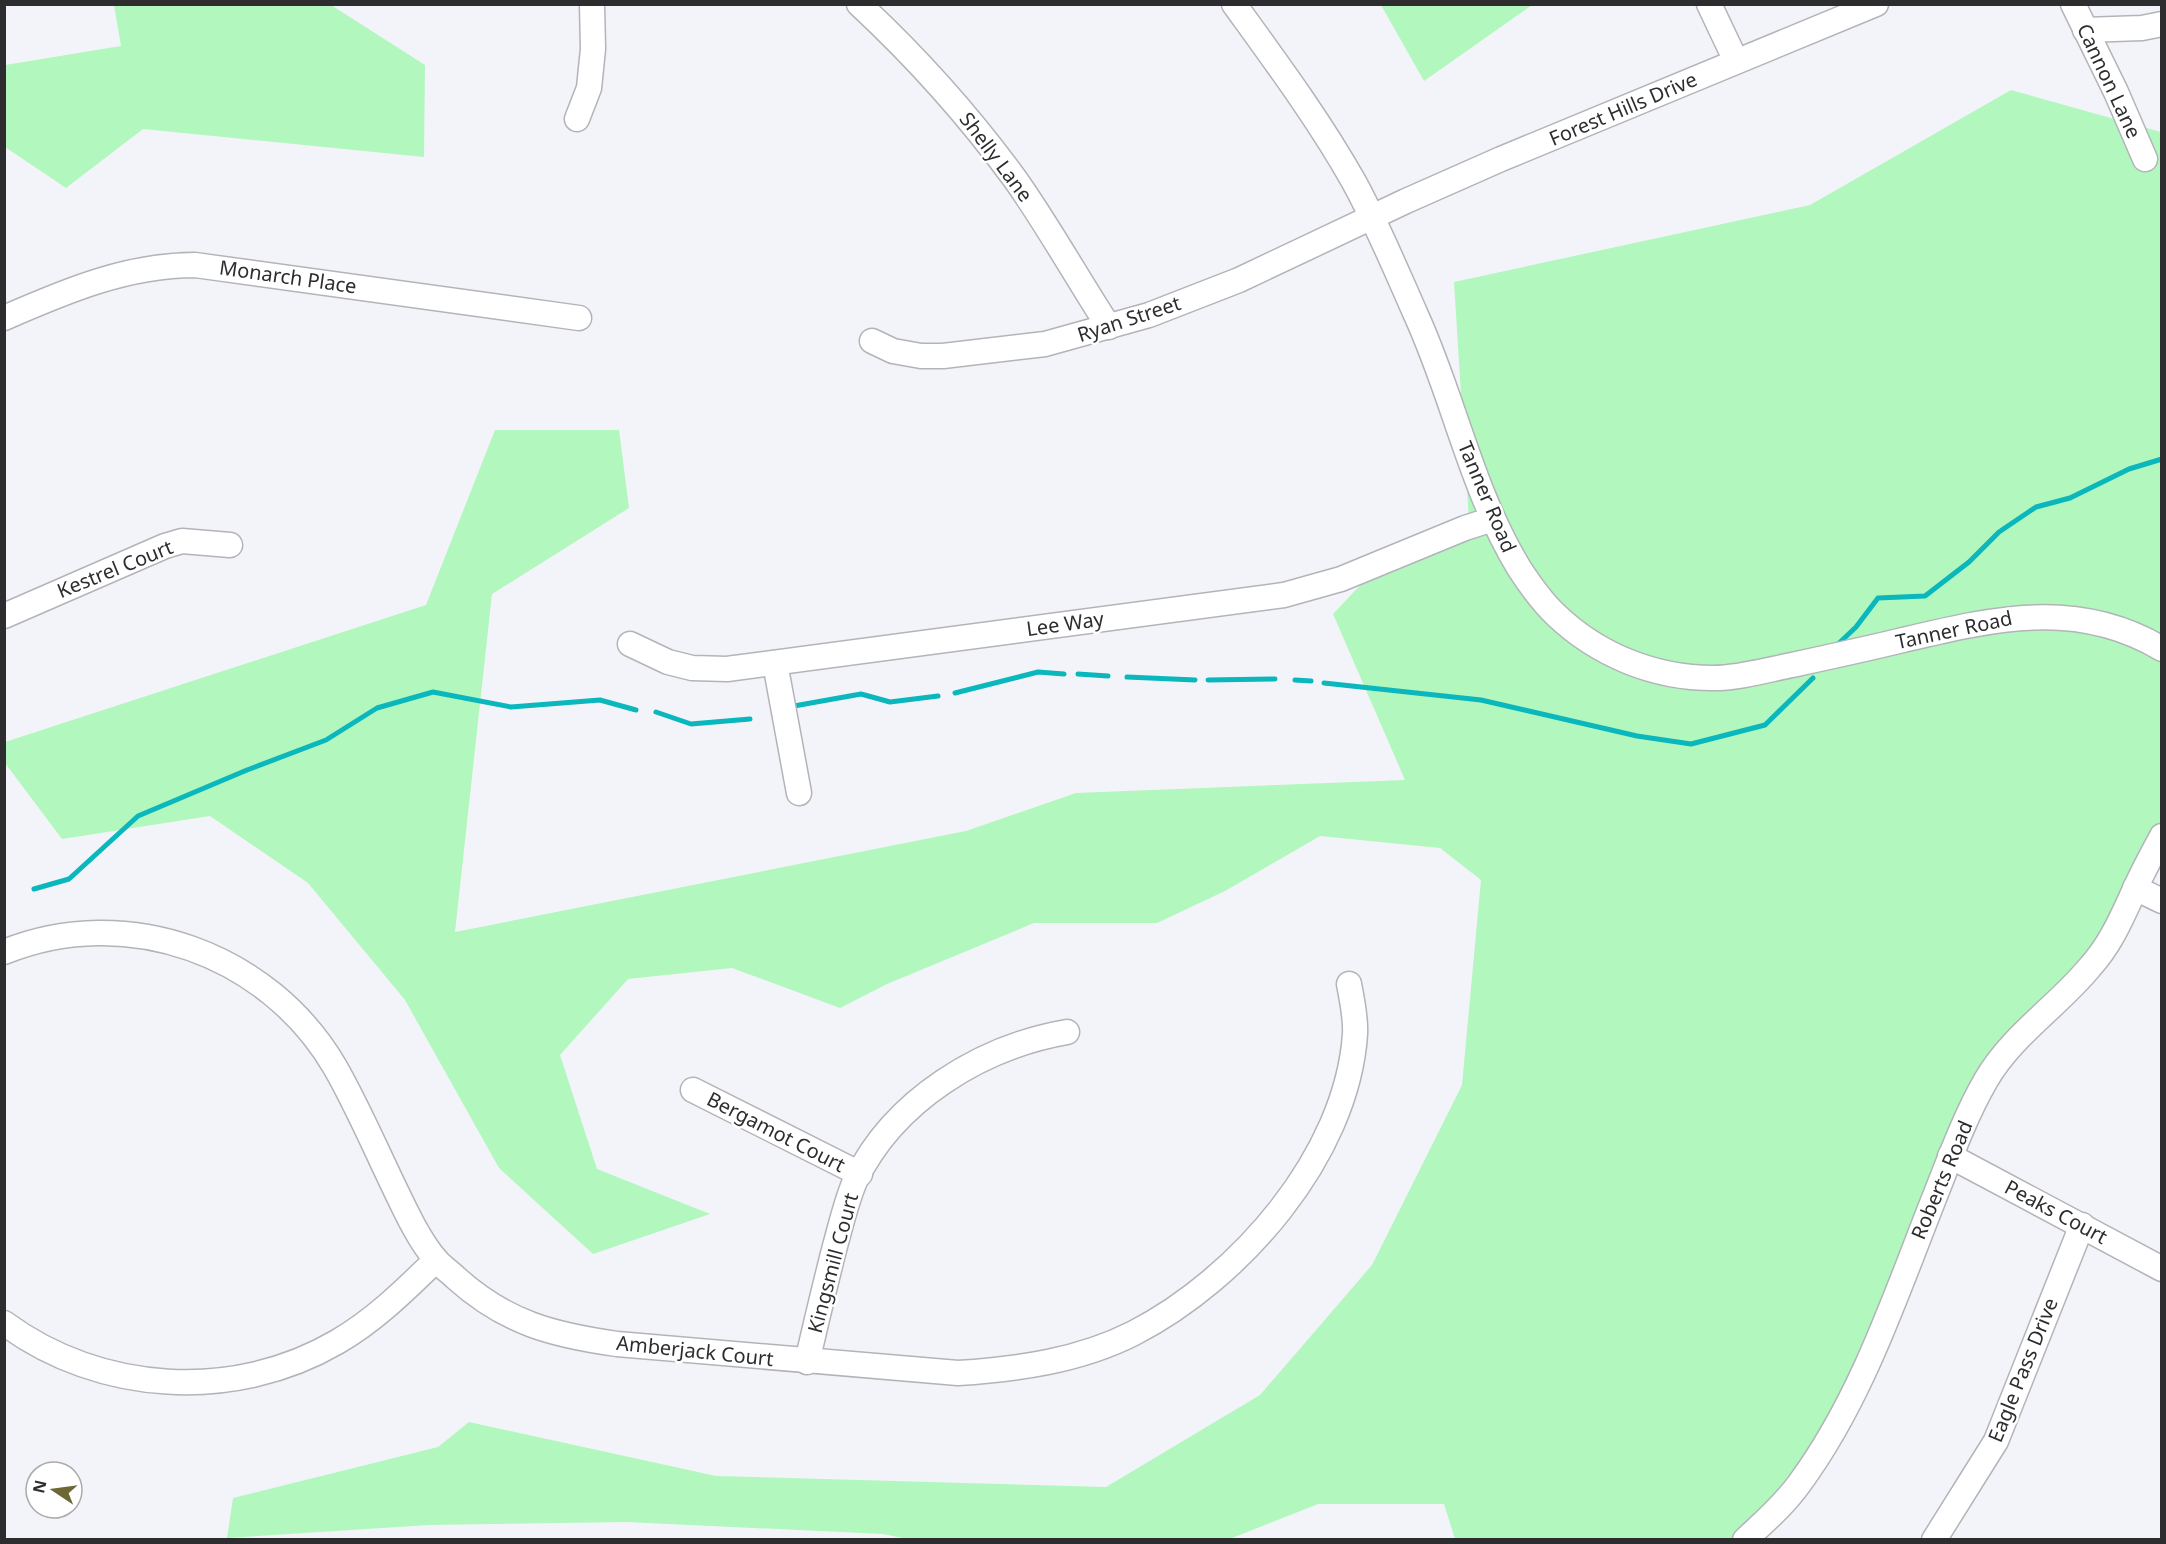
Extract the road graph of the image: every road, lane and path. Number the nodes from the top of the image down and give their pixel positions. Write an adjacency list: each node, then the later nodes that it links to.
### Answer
1 (591, 4): 10 (street)
2 (860, 4): 15 (street, Shelly Lane)
3 (1234, 4): 12 (street, Tanner Road)
4 (1709, 4): 9 (street)
5 (1876, 4): 9 (street, Forest Hills Drive)
6 (2073, 4): 8 (street, Cannon Lane)
7 (2162, 24): 8 (street)
8 (2085, 30): 11 (street, Cannon Lane)
9 (1736, 61): 12 (street, Forest Hills Drive)
10 (577, 119)
11 (2145, 159)
12 (1372, 218): 15 (street, Ryan Street); 17 (street, Tanner Road)
13 (4, 318): 14 (street, Monarch Place)
14 (579, 318)
15 (1109, 327): 16 (street, Ryan Street)
16 (872, 340)
17 (1493, 519): 21 (street, Tanner Road); 22 (street, Lee Way)
18 (230, 545): 19 (street, Kestrel Court)
19 (4, 616)
20 (630, 644): 22 (street, Lee Way)
21 (2162, 649)
22 (775, 663): 23 (street)
23 (799, 793)
24 (2162, 836): 25 (street, Roberts Road)
25 (2135, 888): 26 (street); 31 (street, Roberts Road)
26 (2162, 902)
27 (4, 952): 34 (street, Amberjack Court)
28 (1349, 984): 37 (street, Amberjack Court)
29 (1067, 1032): 32 (street, Kingsmill Court)
30 (693, 1090): 32 (street, Bergamot Court)
31 (1950, 1156): 33 (street, Peaks Court); 38 (street, Roberts Road)
32 (860, 1174): 37 (street, Kingsmill Court)
33 (2082, 1225): 35 (street, Peaks Court); 39 (street, Eagle Pass Drive)
34 (436, 1260): 36 (street); 37 (street, Amberjack Court)
35 (2162, 1269)
36 (4, 1323)
37 (807, 1362)
38 (1746, 1539)
39 (1934, 1539)

